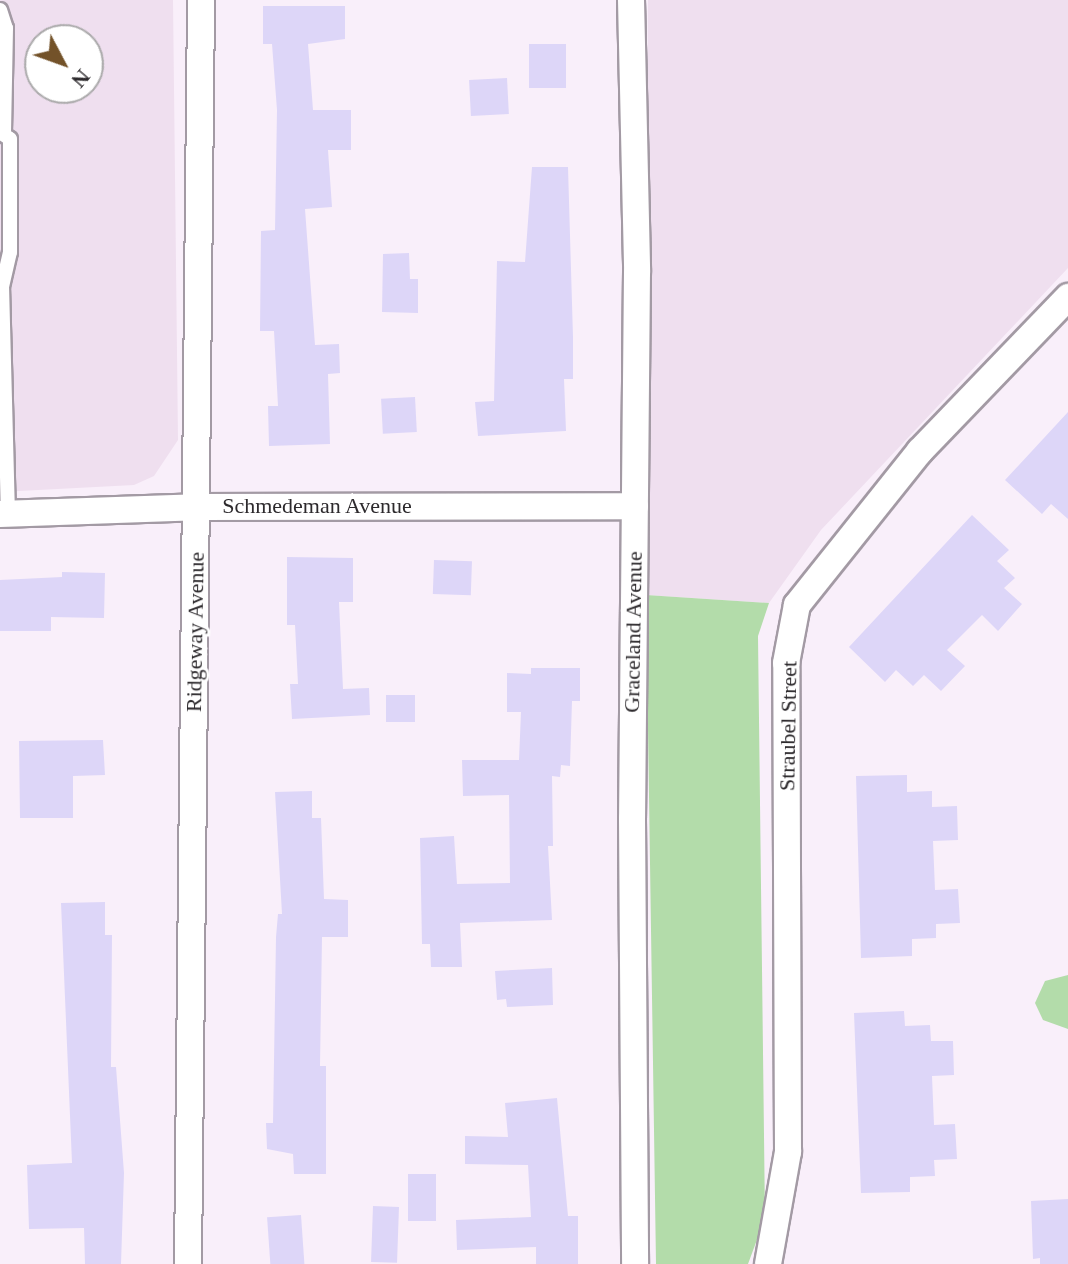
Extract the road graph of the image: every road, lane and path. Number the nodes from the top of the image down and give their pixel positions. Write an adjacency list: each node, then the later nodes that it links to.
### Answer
1 (201, 0): 9 (street, Ridgeway Avenue)
2 (631, 0): 8 (street, Graceland Avenue)
3 (0, 10): 4 (lane)
4 (3, 63): 5 (lane)
5 (2, 132): 6 (lane)
6 (4, 263): 10 (lane)
7 (1068, 297): 11 (street, Straubel Street)
8 (635, 506): 9 (street, Schmedeman Avenue); 13 (street, Graceland Avenue)
9 (196, 507): 10 (street, Schmedeman Avenue); 12 (street, Ridgeway Avenue)
10 (4, 514)
11 (770, 1261)
12 (188, 1264)
13 (635, 1264)

